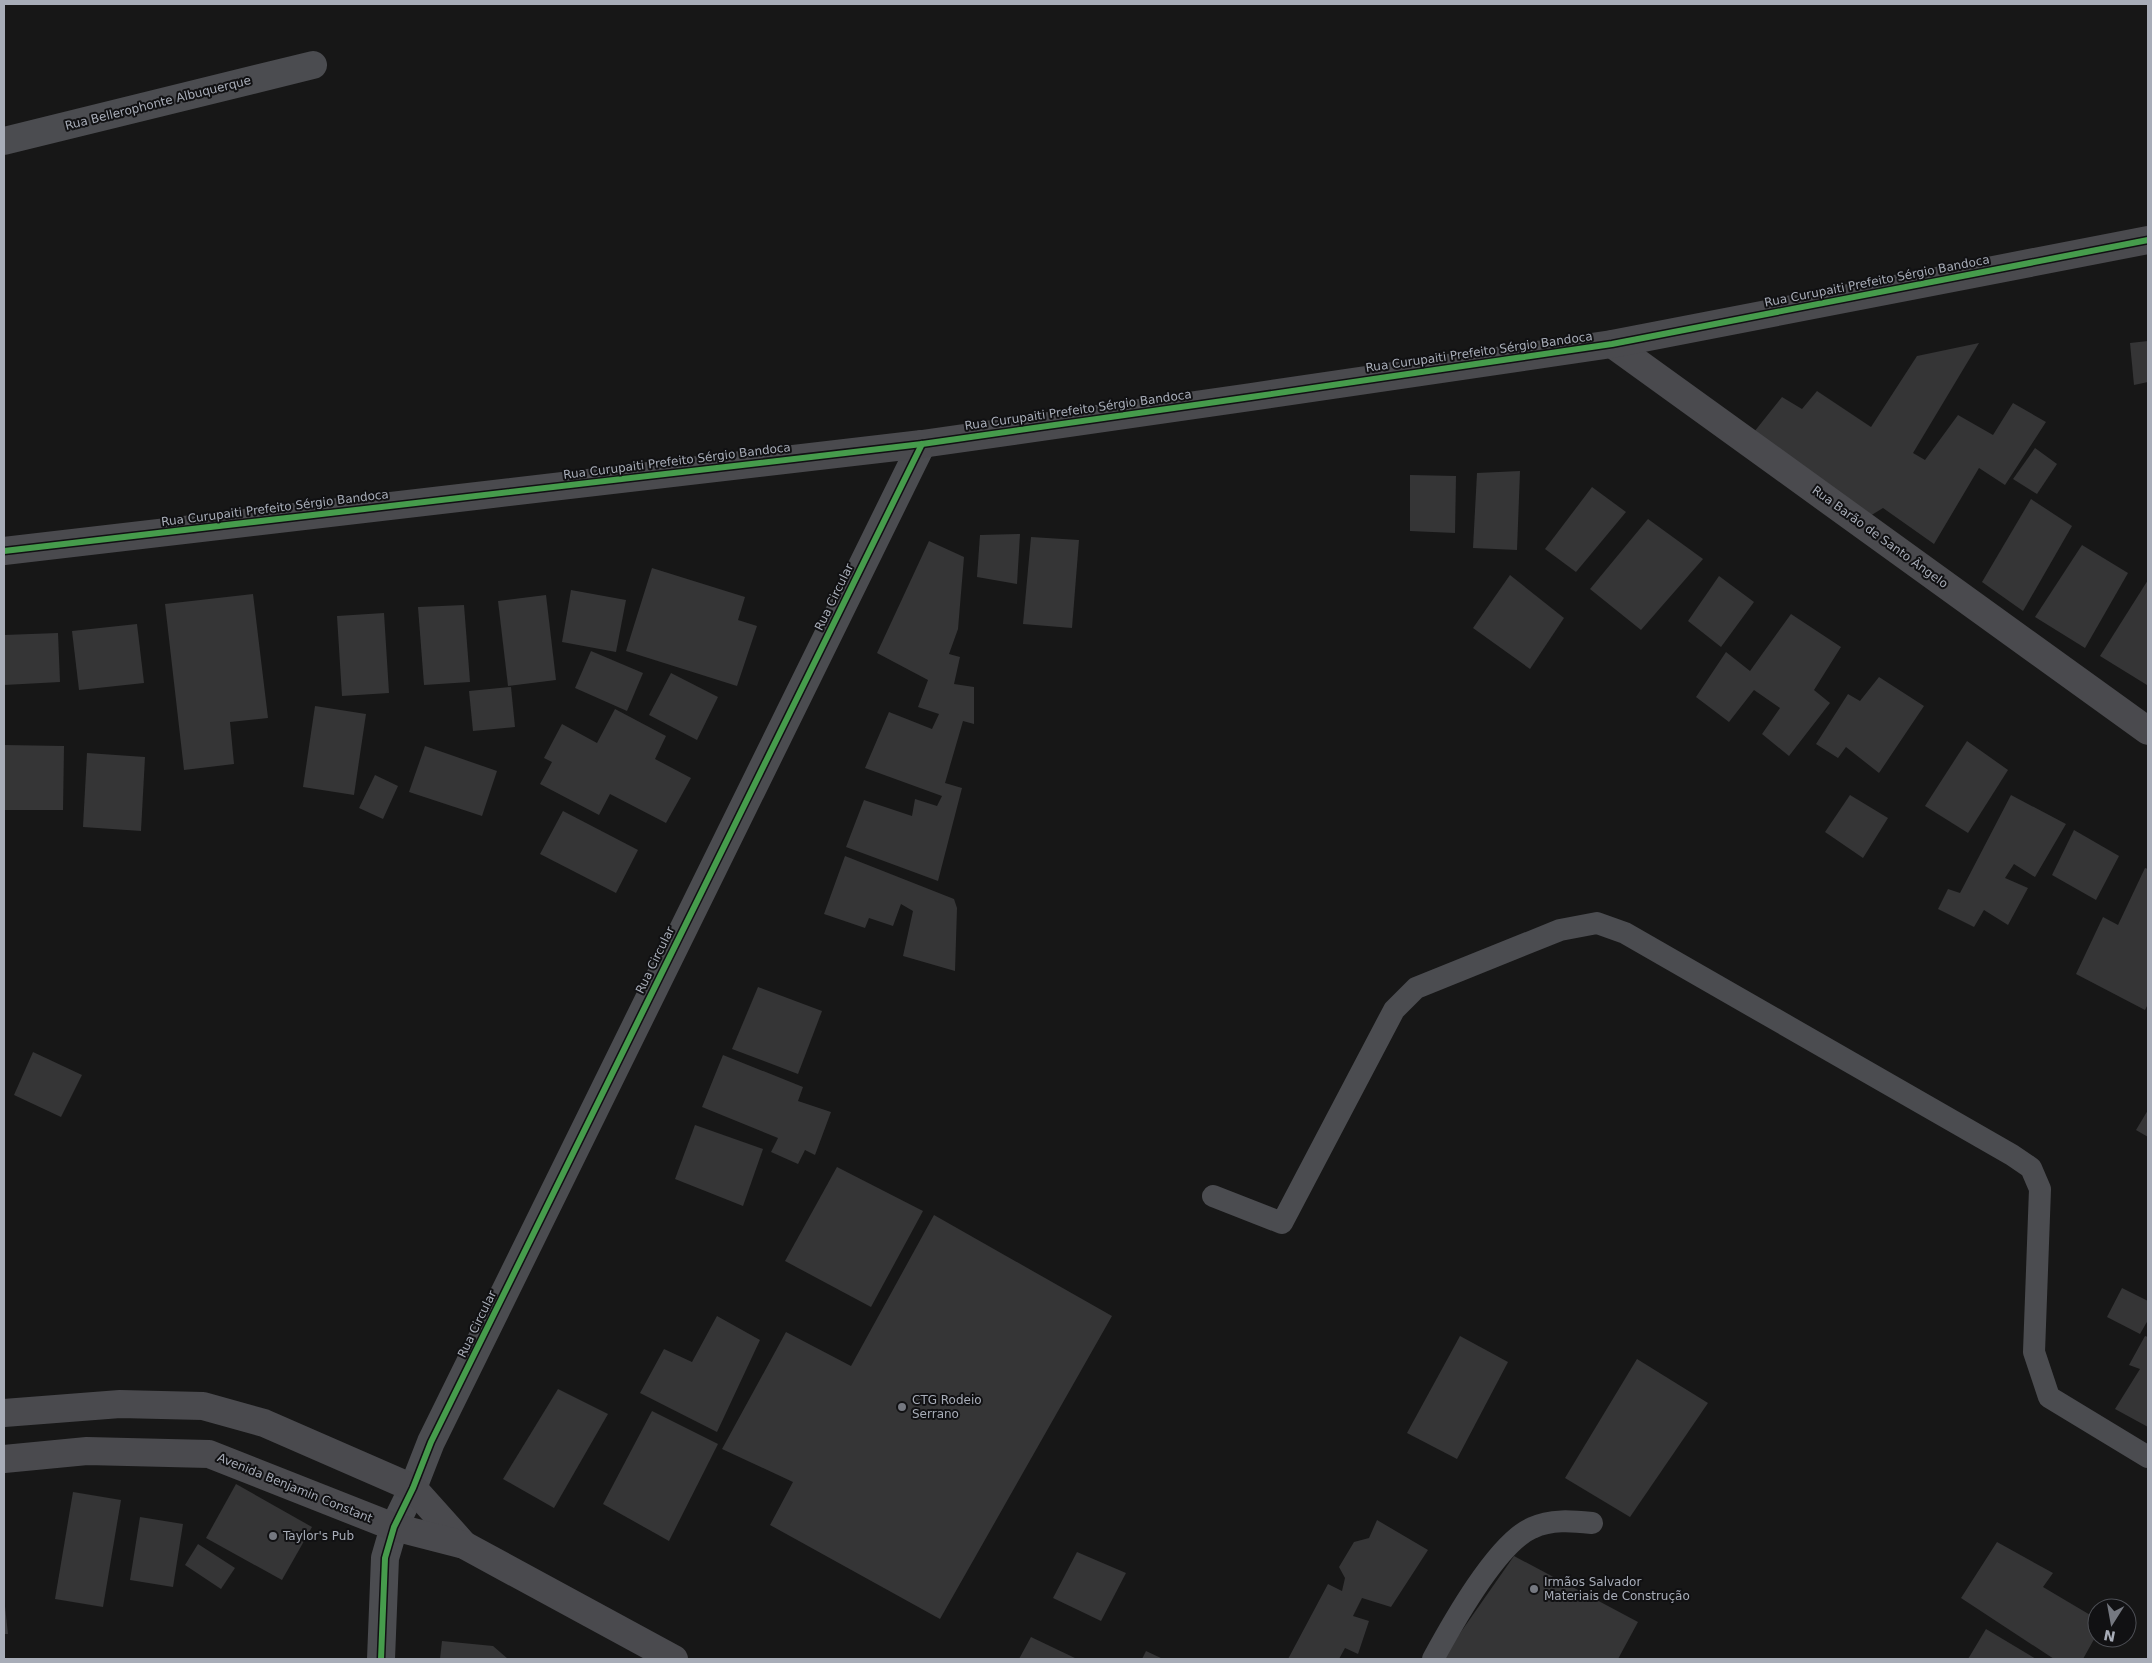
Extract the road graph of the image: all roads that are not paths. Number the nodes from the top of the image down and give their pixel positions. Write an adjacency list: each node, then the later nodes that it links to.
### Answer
1 (313, 65): 2 (street, Rua Bellerophonte Albuquerque)
2 (4, 141)
3 (2148, 240): 4 (street, Rua Curupaiti Prefeito Sérgio Bandoca)
4 (1612, 344): 5 (street, Rua Curupaiti Prefeito Sérgio Bandoca); 7 (street, Rua Barão de Santo Ângelo)
5 (922, 444): 6 (street, Rua Curupaiti Prefeito Sérgio Bandoca); 12 (street, Rua Circular)
6 (4, 551)
7 (2148, 731)
8 (1213, 1196): 10 (lane)
9 (4, 1413): 12 (street, Avenida Benjamin Constant)
10 (2148, 1457)
11 (4, 1459): 14 (street, Avenida Benjamin Constant)
12 (413, 1488): 14 (street, Rua Circular); 15 (street, Avenida Benjamin Constant)
13 (1592, 1522): 18 (lane)
14 (394, 1527): 15 (street, Avenida Benjamin Constant); 16 (street)
15 (464, 1545): 17 (street, Avenida Benjamin Constant)
16 (380, 1659)
17 (674, 1659)
18 (1433, 1659)

